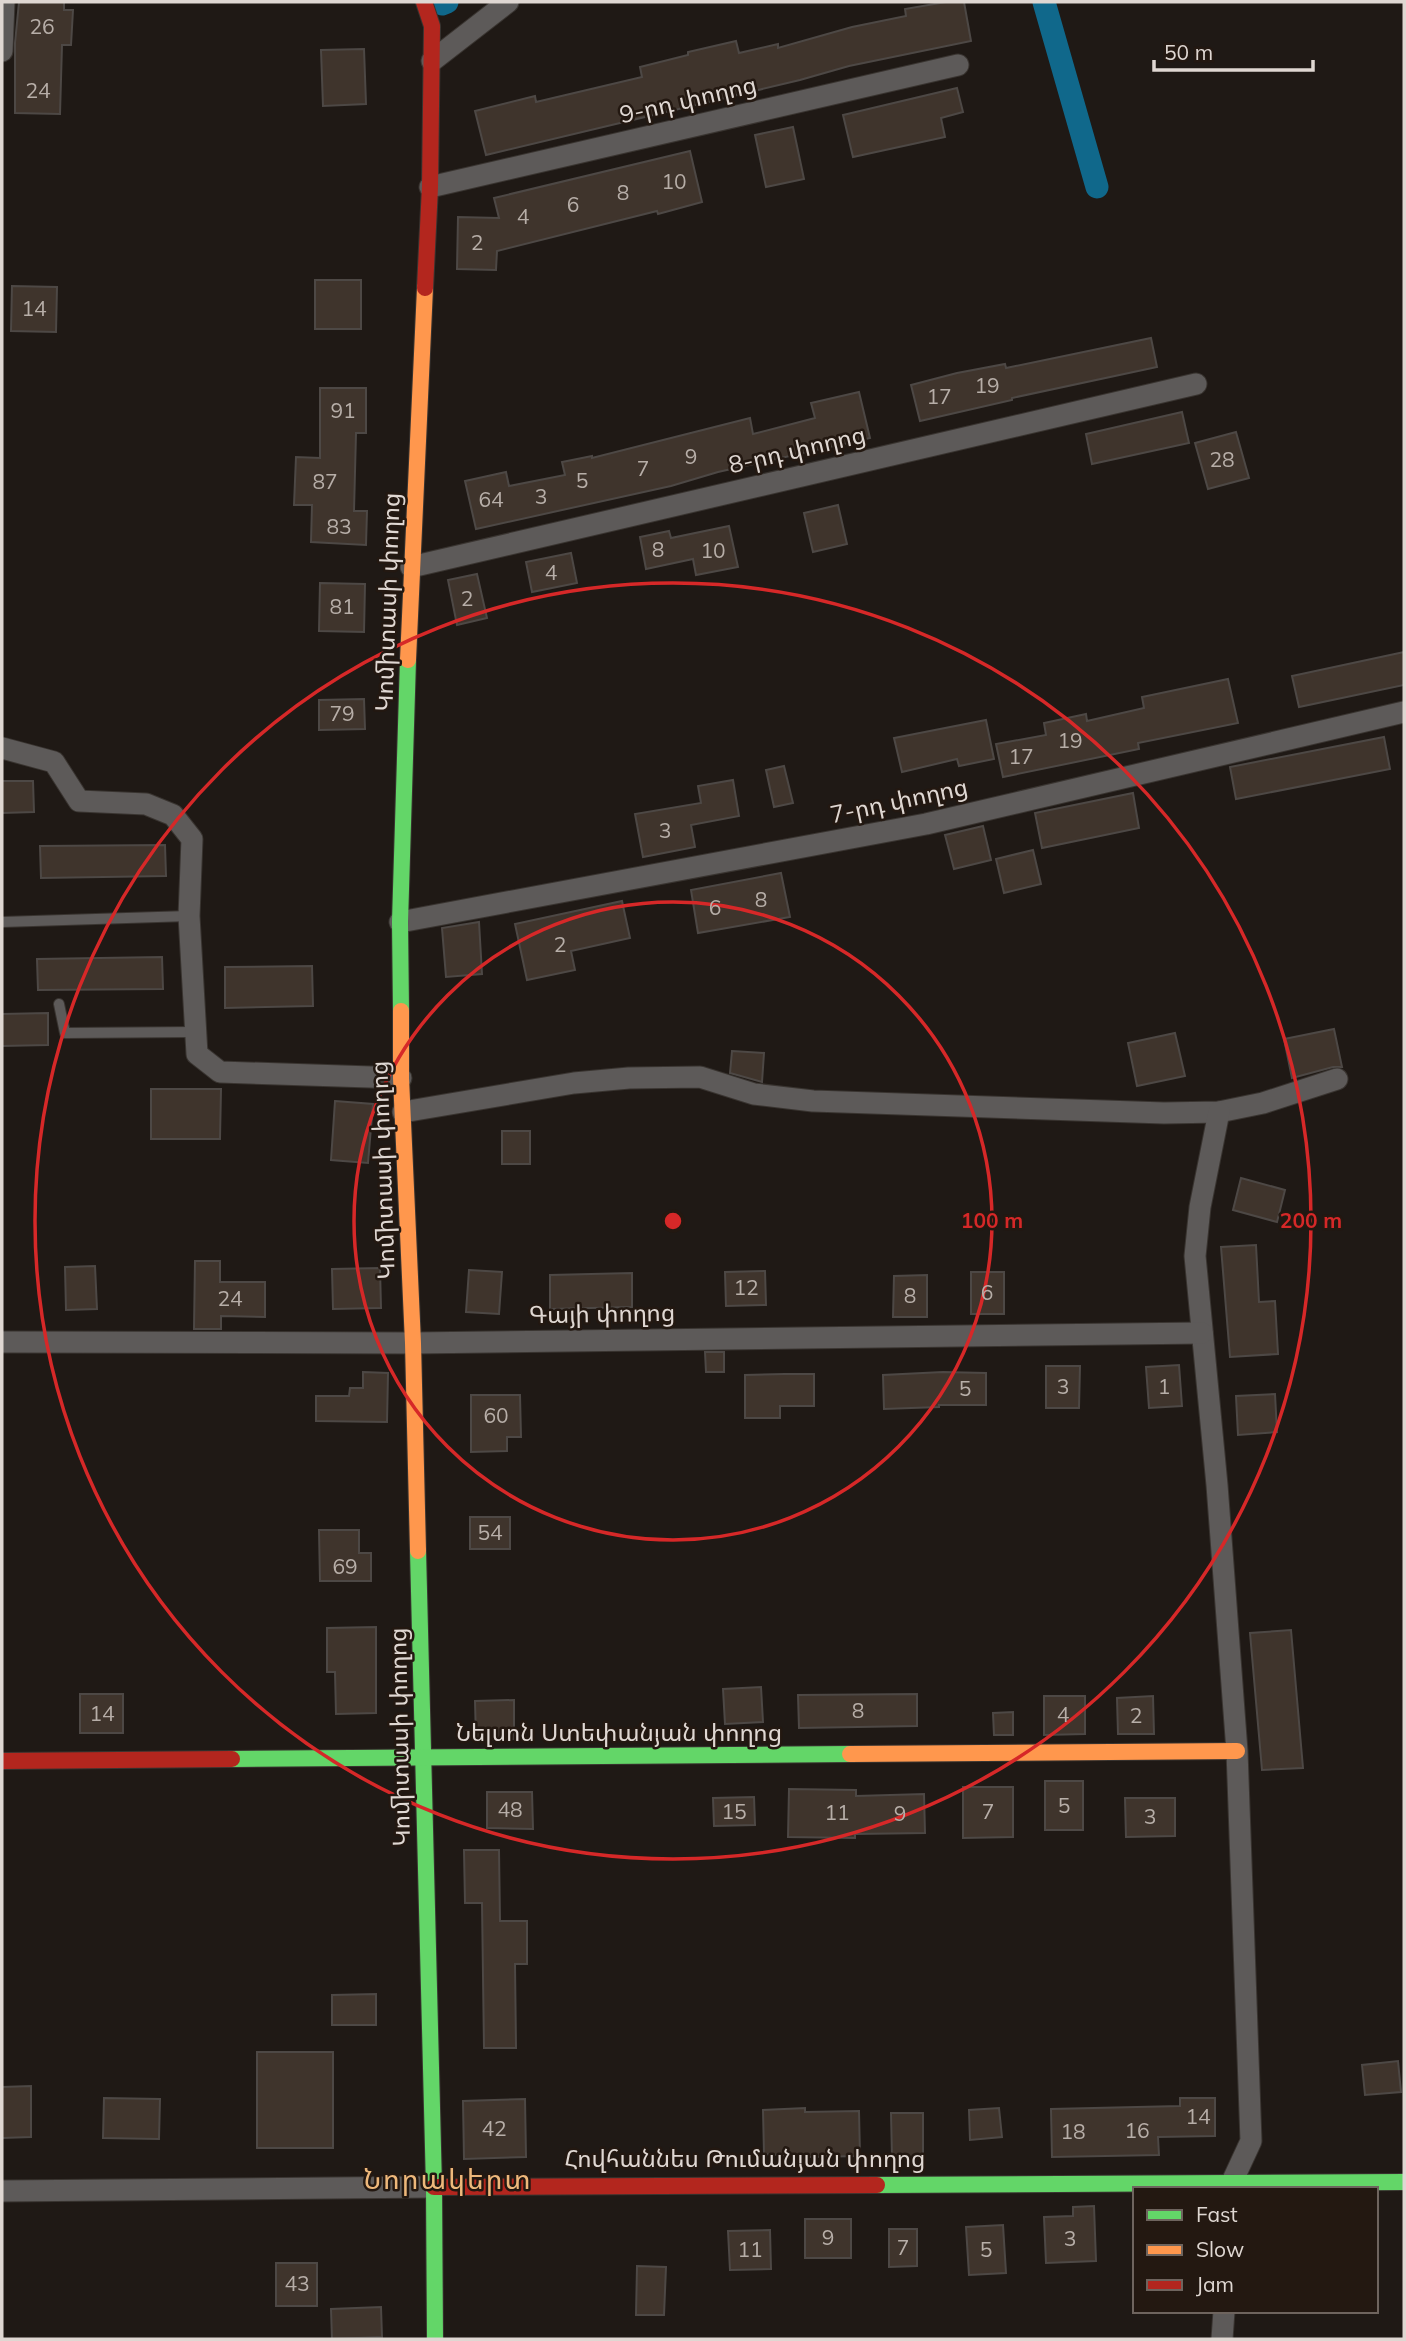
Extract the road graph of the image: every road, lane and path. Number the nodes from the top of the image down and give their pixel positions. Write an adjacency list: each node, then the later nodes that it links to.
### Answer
1 (4, 2): 4 (street)
2 (424, 2): 5 (street, Կոմիտասի փողոց)
3 (508, 2): 5 (street)
4 (2, 51)
5 (432, 61): 7 (street, Կոմիտասի փողոց)
6 (958, 65): 7 (street, 9-րդ փողոց)
7 (430, 187): 9 (street, Կոմիտասի փողոց)
8 (1196, 384): 9 (street, 8-րդ փողոց)
9 (411, 567): 14 (street, Կոմիտասի փողոց)
10 (1404, 712): 14 (street, 7-րդ փողոց)
11 (2, 748): 12 (street)
12 (189, 916): 13 (lane); 16 (street)
13 (2, 922)
14 (400, 922): 17 (street, Կոմիտասի փողոց)
15 (59, 1004): 16 (lane)
16 (194, 1032): 17 (street)
17 (401, 1078): 19 (street, Կոմիտասի փողոց)
18 (1337, 1079): 20 (street)
19 (403, 1112): 20 (street); 23 (street, Կոմիտասի փողոց)
20 (1219, 1112): 21 (street)
21 (1202, 1333): 23 (street, Գայի փողոց); 24 (street)
22 (2, 1342): 23 (street, Գայի փողոց)
23 (413, 1343): 25 (street, Կոմիտասի փողոց)
24 (1237, 1751): 25 (street, Նելսոն Ստեփանյան փողոց); 28 (street)
25 (423, 1757): 26 (street, Նելսոն Ստեփանյան փողոց); 29 (street, Կոմիտասի փողոց)
26 (2, 1761)
27 (1404, 2182): 28 (street, Հովհաննես Թումանյան փողոց)
28 (1232, 2185): 29 (street, Հովհաննես Թումանյան փողոց)
29 (433, 2188): 30 (street, Հովհաննես Թումանյան փողոց); 32 (street, Կոմիտասի փողոց)
30 (2, 2192)
31 (1224, 2313): 33 (street)
32 (435, 2339)
33 (1222, 2339)

